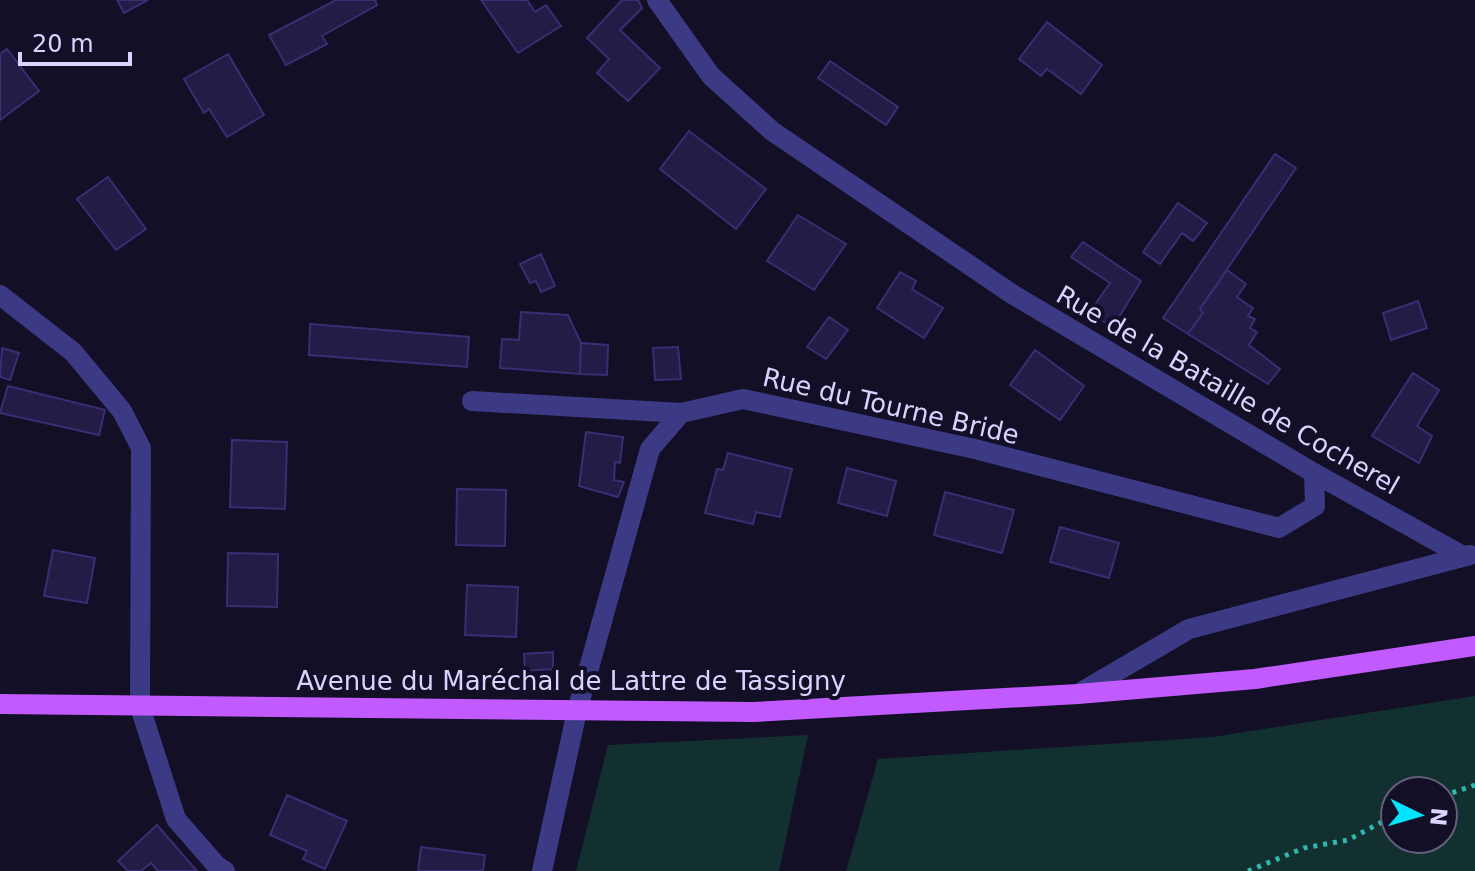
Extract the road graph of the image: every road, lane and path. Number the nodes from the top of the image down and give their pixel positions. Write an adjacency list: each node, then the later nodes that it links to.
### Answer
1 (657, 0): 5 (street, Rue de la Bataille de Cocherel)
2 (0, 295): 10 (street)
3 (472, 401): 4 (street)
4 (681, 413): 5 (street, Rue du Tourne Bride); 11 (street)
5 (1314, 473): 6 (street, Rue de la Bataille de Cocherel)
6 (1469, 555): 8 (street, Rue de la Bataille de Cocherel)
7 (1475, 646): 8 (main road, Avenue du Maréchal de Lattre de Tassigny)
8 (1078, 694): 11 (main road, Avenue du Maréchal de Lattre de Tassigny)
9 (0, 704): 10 (main road, Avenue du Maréchal de Lattre de Tassigny)
10 (140, 707): 11 (main road, Avenue du Maréchal de Lattre de Tassigny); 13 (street)
11 (577, 711): 14 (street)
12 (1379, 824): 15 (path)
13 (225, 871)
14 (542, 871)
15 (1248, 871)

